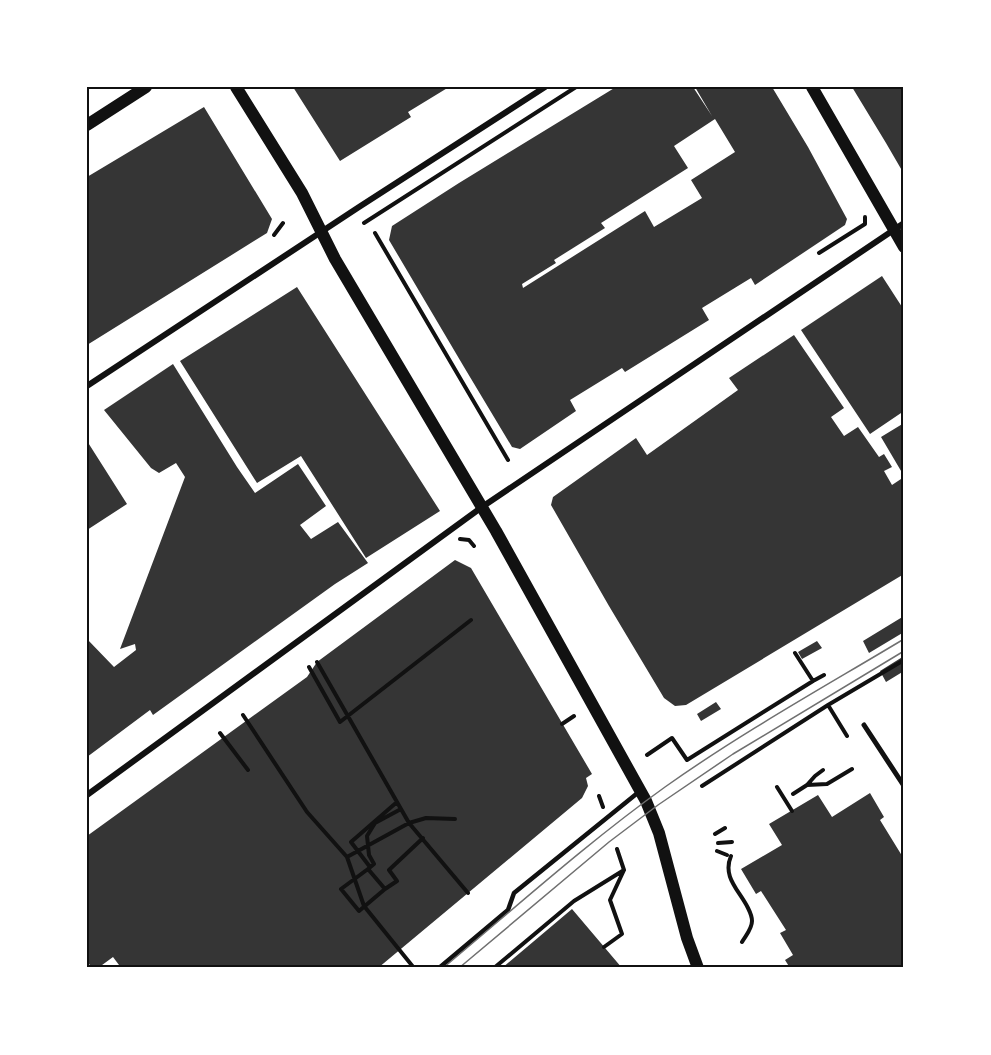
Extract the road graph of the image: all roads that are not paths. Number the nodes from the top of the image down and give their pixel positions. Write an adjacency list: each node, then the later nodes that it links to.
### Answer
1 (146, 87): 5 (main road)
2 (236, 87): 7 (main road)
3 (545, 87): 7 (street)
4 (812, 87): 6 (main road)
5 (87, 125)
6 (899, 226): 8 (main road); 10 (street)
7 (321, 232): 9 (street); 10 (main road)
8 (904, 247)
9 (87, 386)
10 (482, 507): 13 (main road); 14 (street)
11 (864, 725): 12 (street)
12 (904, 786)
13 (641, 790): 15 (main road); 16 (lane)
14 (87, 795)
15 (695, 967)
16 (439, 968)

